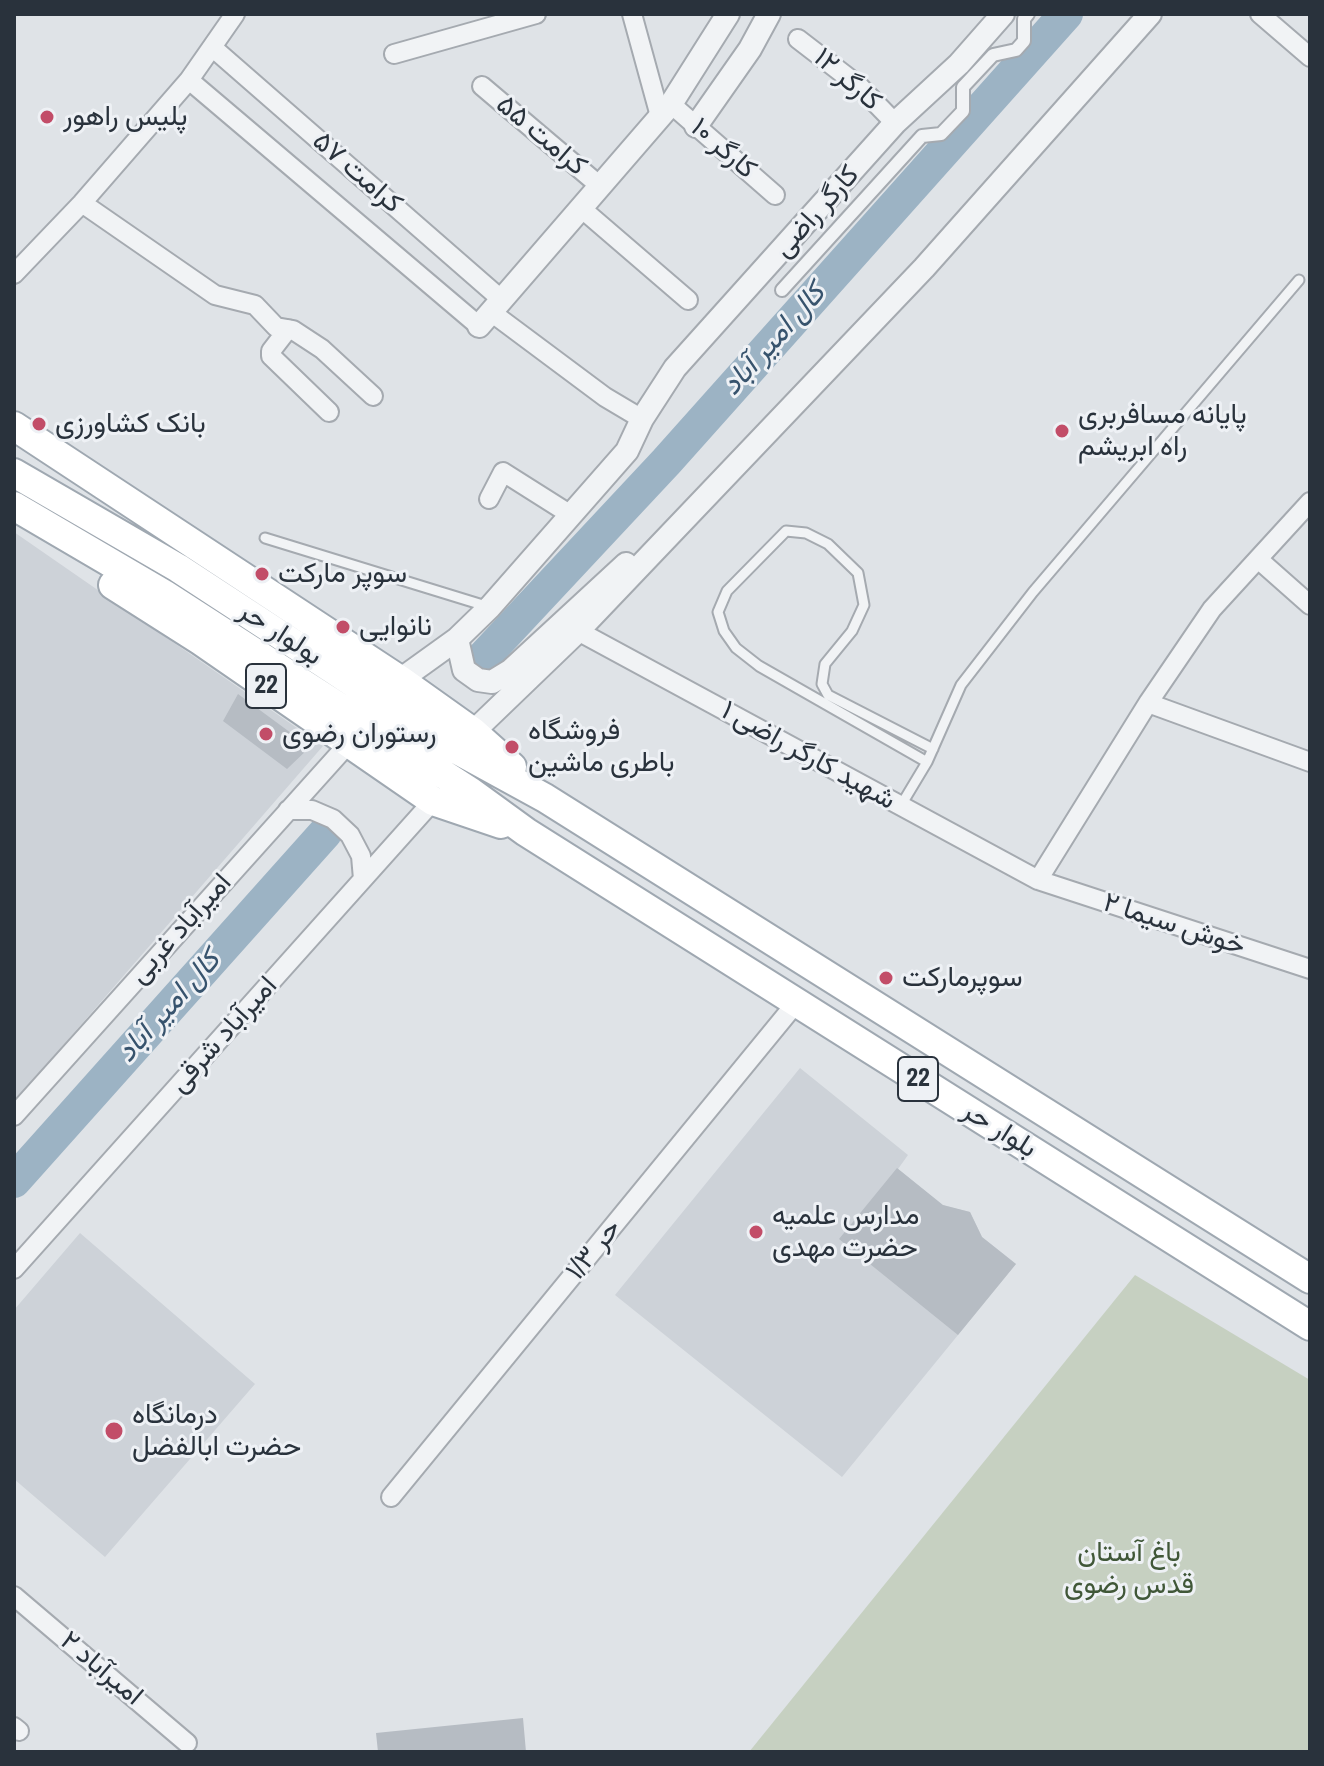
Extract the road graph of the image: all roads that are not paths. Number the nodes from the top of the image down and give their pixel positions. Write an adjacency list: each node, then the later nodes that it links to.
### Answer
1 (235, 14): 11 (street)
2 (536, 14): 12 (street)
3 (632, 14): 16 (street)
4 (728, 14): 16 (street)
5 (769, 14): 18 (street)
6 (1003, 14): 17 (street, کارگر راضی)
7 (1028, 14): 25 (street)
8 (1150, 14): 39 (street)
9 (1260, 14): 13 (street)
10 (798, 39): 17 (street, کارگر ۱۲)
11 (212, 47): 14 (street); 27 (street, کرامت ۵۷)
12 (394, 54)
13 (1310, 57)
14 (189, 80): 21 (street); 27 (street)
15 (482, 86): 19 (street, کرامت ۵۵)
16 (665, 110): 18 (street, کارگر ۱۰); 19 (street)
17 (895, 123): 31 (street, کارگر راضی)
18 (696, 126): 20 (street, کارگر ۱۰)
19 (600, 186): 22 (street)
20 (775, 195)
21 (82, 203): 23 (street); 28 (street)
22 (581, 208): 26 (street); 27 (street)
23 (14, 274)
24 (1299, 280): 50 (lane)
25 (782, 290)
26 (688, 300)
27 (490, 313): 31 (street)
28 (288, 329): 29 (street); 30 (street)
29 (373, 396)
30 (329, 412)
31 (642, 419): 37 (street, کارگر راضی)
32 (14, 426): 46 (main road, 22)
33 (14, 473): 53 (main road, بولوار حر)
34 (489, 499): 37 (street)
35 (1310, 502): 41 (street)
36 (14, 506): 57 (main road, بولوار حر)
37 (571, 515): 43 (street, کارگر راضی)
38 (14, 522): 49 (main road, 22)
39 (674, 532): 44 (street); 45 (street)
40 (265, 538): 43 (lane)
41 (1258, 559): 42 (street); 47 (street)
42 (1310, 605)
43 (490, 607): 45 (street, کارگر راضی)
44 (578, 631): 48 (street); 55 (street, شهید کارگر راضی ۱)
45 (457, 639): 46 (street, کارگر راضی)
46 (400, 680): 48 (main road, 22)
47 (1148, 703): 52 (street); 59 (street)
48 (473, 732): 53 (main road, 22)
49 (349, 743): 54 (main road, 22); 56 (street, امیرآباد غربی)
50 (933, 749): 51 (lane); 51 (lane)
51 (927, 762): 55 (lane)
52 (1310, 762)
53 (545, 798): 64 (main road, بلوار حر / 22)
54 (433, 801): 57 (main road, 22); 58 (street, امیرآباد شرقی)
55 (900, 807): 59 (street, شهید کارگر راضی ۱)
56 (288, 810): 58 (street); 62 (street, امیرآباد غربی)
57 (526, 832): 61 (main road, بلوار حر / 22)
58 (363, 879): 63 (street, امیرآباد شرقی)
59 (1038, 880): 60 (street, خوش سیما ۲)
60 (1310, 969)
61 (796, 1003): 65 (main road, بلوار حر / 22); 66 (street, حر ۱/۳)
62 (14, 1116)
63 (14, 1269)
64 (1310, 1279)
65 (1310, 1326)
66 (391, 1497)
67 (14, 1596): 68 (street, امیرآباد ۲)
68 (187, 1743)

